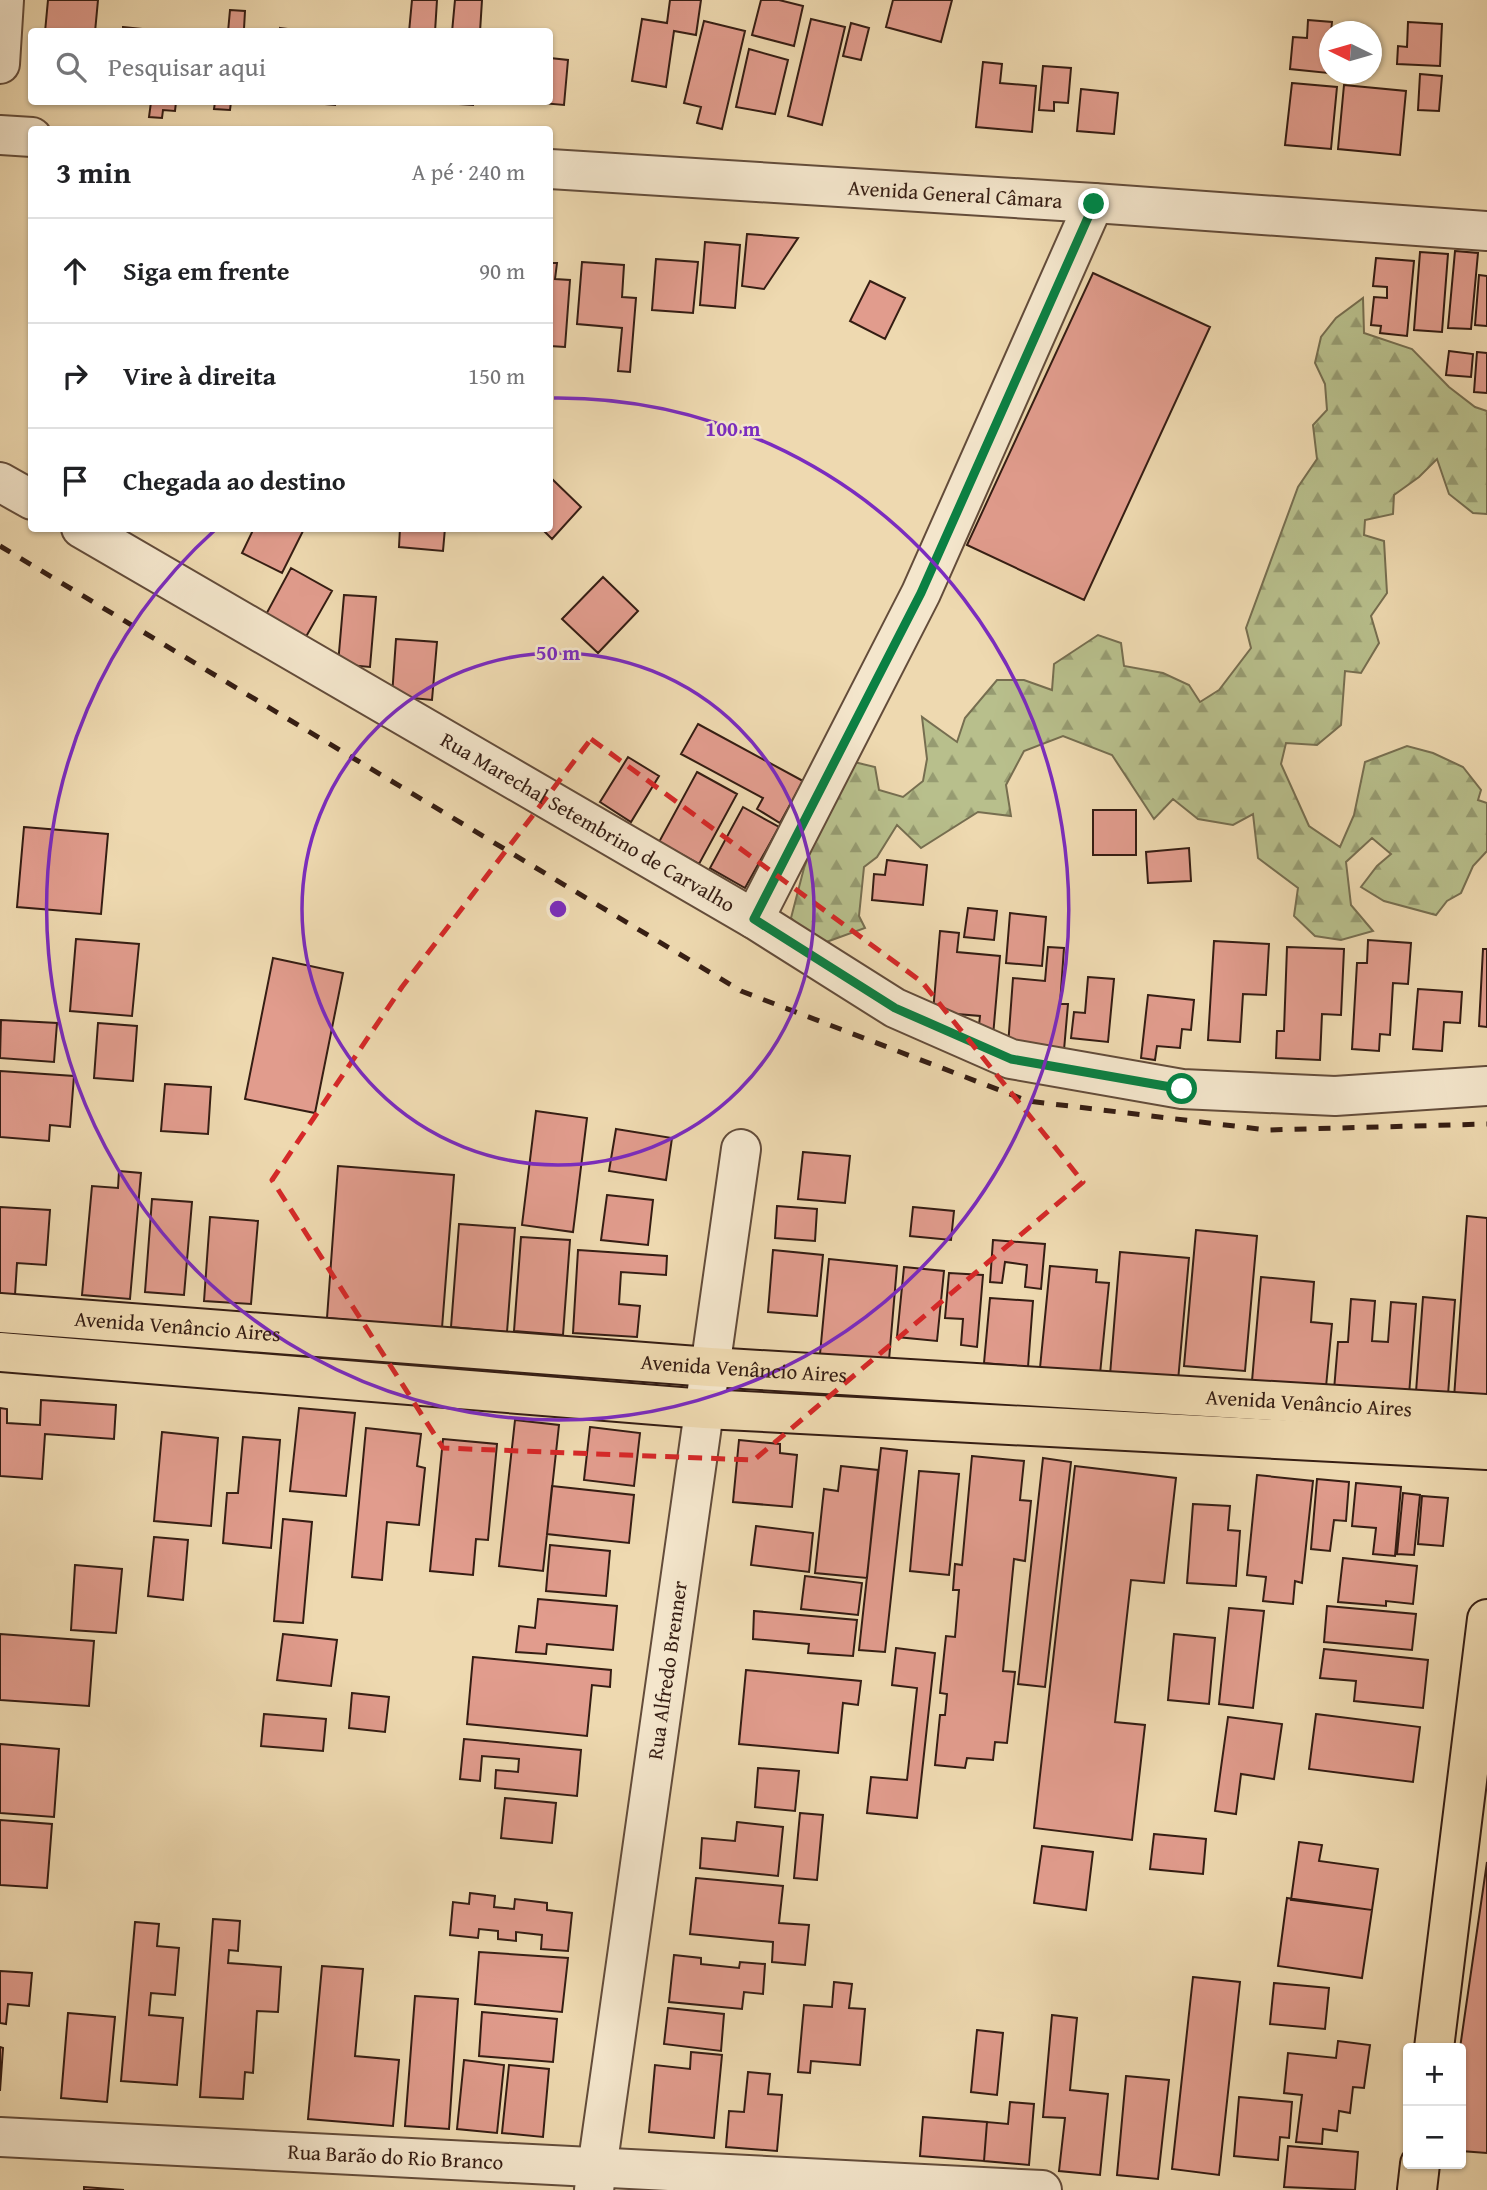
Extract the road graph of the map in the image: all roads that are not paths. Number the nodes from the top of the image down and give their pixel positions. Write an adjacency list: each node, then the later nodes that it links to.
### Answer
1 (4, 0): 2 (street)
2 (0, 64)
3 (0, 135): 4 (street)
4 (28, 137)
5 (553, 169): 6 (street, Avenida General Câmara)
6 (1094, 204): 7 (street, Avenida General Câmara); 11 (street)
7 (1487, 231)
8 (0, 482): 9 (street)
9 (28, 498)
10 (88, 532): 11 (street, Rua Marechal Setembrino de Carvalho)
11 (754, 919): 12 (street, Rua Marechal Setembrino de Carvalho)
12 (1487, 1086)
13 (741, 1149): 17 (street, Rua Alfredo Brenner)
14 (0, 1313): 15 (main road, Avenida Venâncio Aires)
15 (286, 1334): 17 (main road, Avenida Venâncio Aires); 18 (main road)
16 (0, 1352): 18 (main road, Avenida Venâncio Aires)
17 (710, 1367): 19 (main road, Avenida Venâncio Aires); 20 (street, Rua Alfredo Brenner)
18 (281, 1376): 20 (main road, Avenida Venâncio Aires)
19 (1169, 1395): 21 (main road, Avenida Venâncio Aires); 22 (main road)
20 (705, 1409): 22 (main road, Avenida Venâncio Aires); 28 (street, Rua Alfredo Brenner)
21 (1487, 1414)
22 (1167, 1434): 23 (main road, Avenida Venâncio Aires)
23 (1487, 1450)
24 (1487, 1619): 25 (main road)
25 (1435, 2043)
26 (0, 2137): 28 (street, Rua Barão do Rio Branco)
27 (1419, 2169): 30 (main road)
28 (595, 2178): 29 (street, Rua Barão do Rio Branco)
29 (1042, 2190)
30 (1417, 2190)

